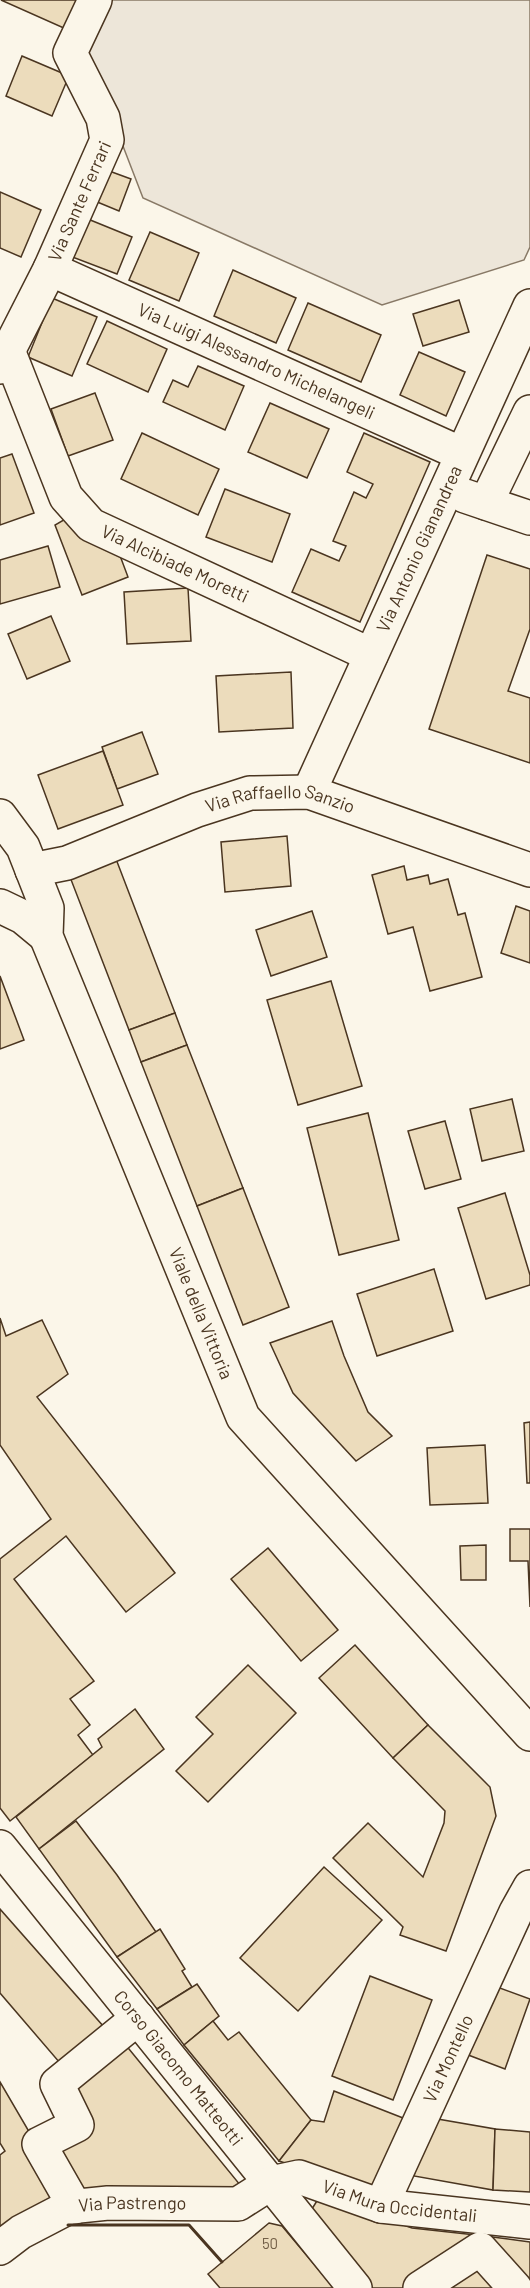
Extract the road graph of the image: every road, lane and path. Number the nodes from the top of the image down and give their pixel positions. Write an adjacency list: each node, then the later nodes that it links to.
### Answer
1 (95, 0): 2 (street, Via Sante Ferrari)
2 (50, 269): 4 (street, Via Sante Ferrari); 6 (street, Via Luigi Alessandro Michelangeli)
3 (530, 306): 6 (street, Via Antonio Gianandrea)
4 (4, 358): 10 (street, Via Alcibiade Moretti)
5 (530, 412): 8 (street)
6 (462, 454): 7 (street, Via Antonio Gianandrea)
7 (446, 490): 8 (street); 10 (street, Via Antonio Gianandrea)
8 (486, 503): 9 (street)
9 (530, 518)
10 (371, 655): 11 (street, Via Antonio Gianandrea)
11 (309, 792): 14 (street, Via Raffaello Sanzio); 15 (street, Via Raffaello Sanzio)
12 (1, 818): 13 (street); 14 (street, Viale della Vittoria)
13 (0, 856)
14 (32, 870): 17 (street, Viale della Vittoria)
15 (530, 870)
16 (0, 906): 17 (street)
17 (46, 936): 18 (street, Viale della Vittoria)
18 (530, 1734)
19 (0, 1847): 21 (street, Corso Giacomo Matteotti)
20 (525, 1901): 24 (street, Via Montello)
21 (138, 2018): 22 (street, Corso Giacomo Matteotti); 23 (street)
22 (271, 2183): 23 (street, Via Pastrengo); 24 (street, Via Mura Occidentali); 27 (street, Corso Giacomo Matteotti)
23 (75, 2206): 26 (street, Via Pastrengo)
24 (381, 2206): 25 (street, Via Mura Occidentali)
25 (530, 2222)
26 (0, 2248)
27 (355, 2288)
28 (420, 2288): 29 (street)
29 (515, 2288)

